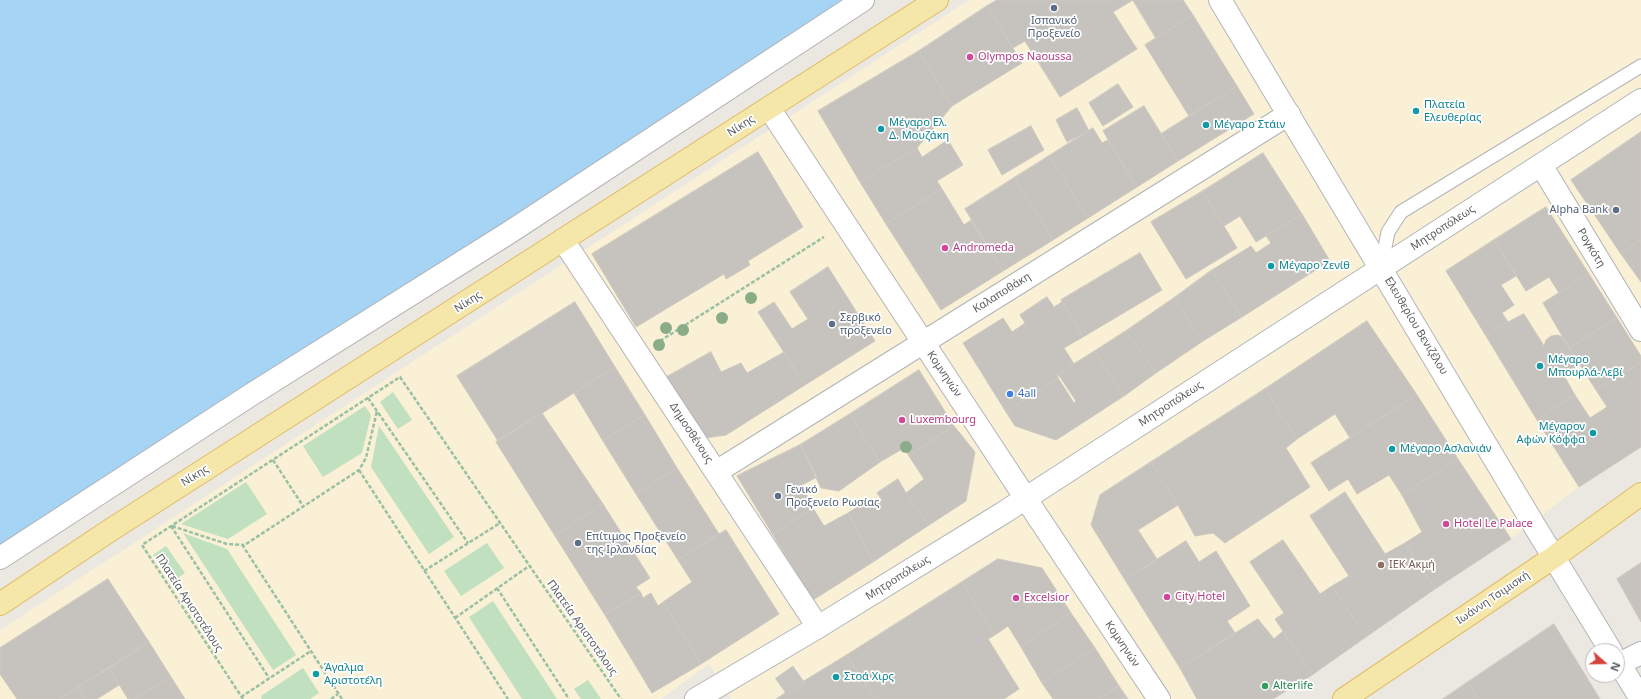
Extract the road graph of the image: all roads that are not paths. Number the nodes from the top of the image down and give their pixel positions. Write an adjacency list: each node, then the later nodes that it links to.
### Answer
1 (863, 0): 17 (street)
2 (937, 0): 6 (main road, Νίκης)
3 (1220, 0): 7 (street, Ελευθερίου Βενιζέλου)
4 (1641, 66): 10 (lane)
5 (1641, 100): 8 (street, Μητροπόλεως)
6 (770, 108): 9 (main road, Νίκης); 12 (street, Κομνηνών)
7 (1289, 114): 10 (street, Ελευθερίου Βενιζέλου); 12 (street, Καλαποθάκη)
8 (1541, 165): 10 (street, Μητροπόλεως); 11 (street, Ρογκότη)
9 (563, 240): 13 (street, Δημοσθένους); 18 (main road, Νίκης)
10 (1381, 268): 15 (street, Μητροπόλεως); 16 (street, Ελευθερίου Βενιζέλου)
11 (1641, 330)
12 (923, 342): 13 (street, Καλαποθάκη); 15 (street, Κομνηνών)
13 (716, 472): 19 (street, Δημοσθένους)
14 (1641, 494): 16 (main road, Ιωάννη Τσιμισκή)
15 (1026, 498): 19 (street, Μητροπόλεως); 25 (street, Κομνηνών)
16 (1554, 557): 20 (street, Ελευθερίου Βενιζέλου); 26 (main road, Ιωάννη Τσιμισκή)
17 (0, 558)
18 (0, 604)
19 (818, 627): 24 (street, Μητροπόλεως)
20 (1607, 643)
21 (1641, 653): 22 (street)
22 (1625, 656)
23 (1625, 673): 27 (street, Ελευθερίου Βενιζέλου)
24 (696, 699)
25 (1159, 699)
26 (1344, 699)
27 (1641, 699)

